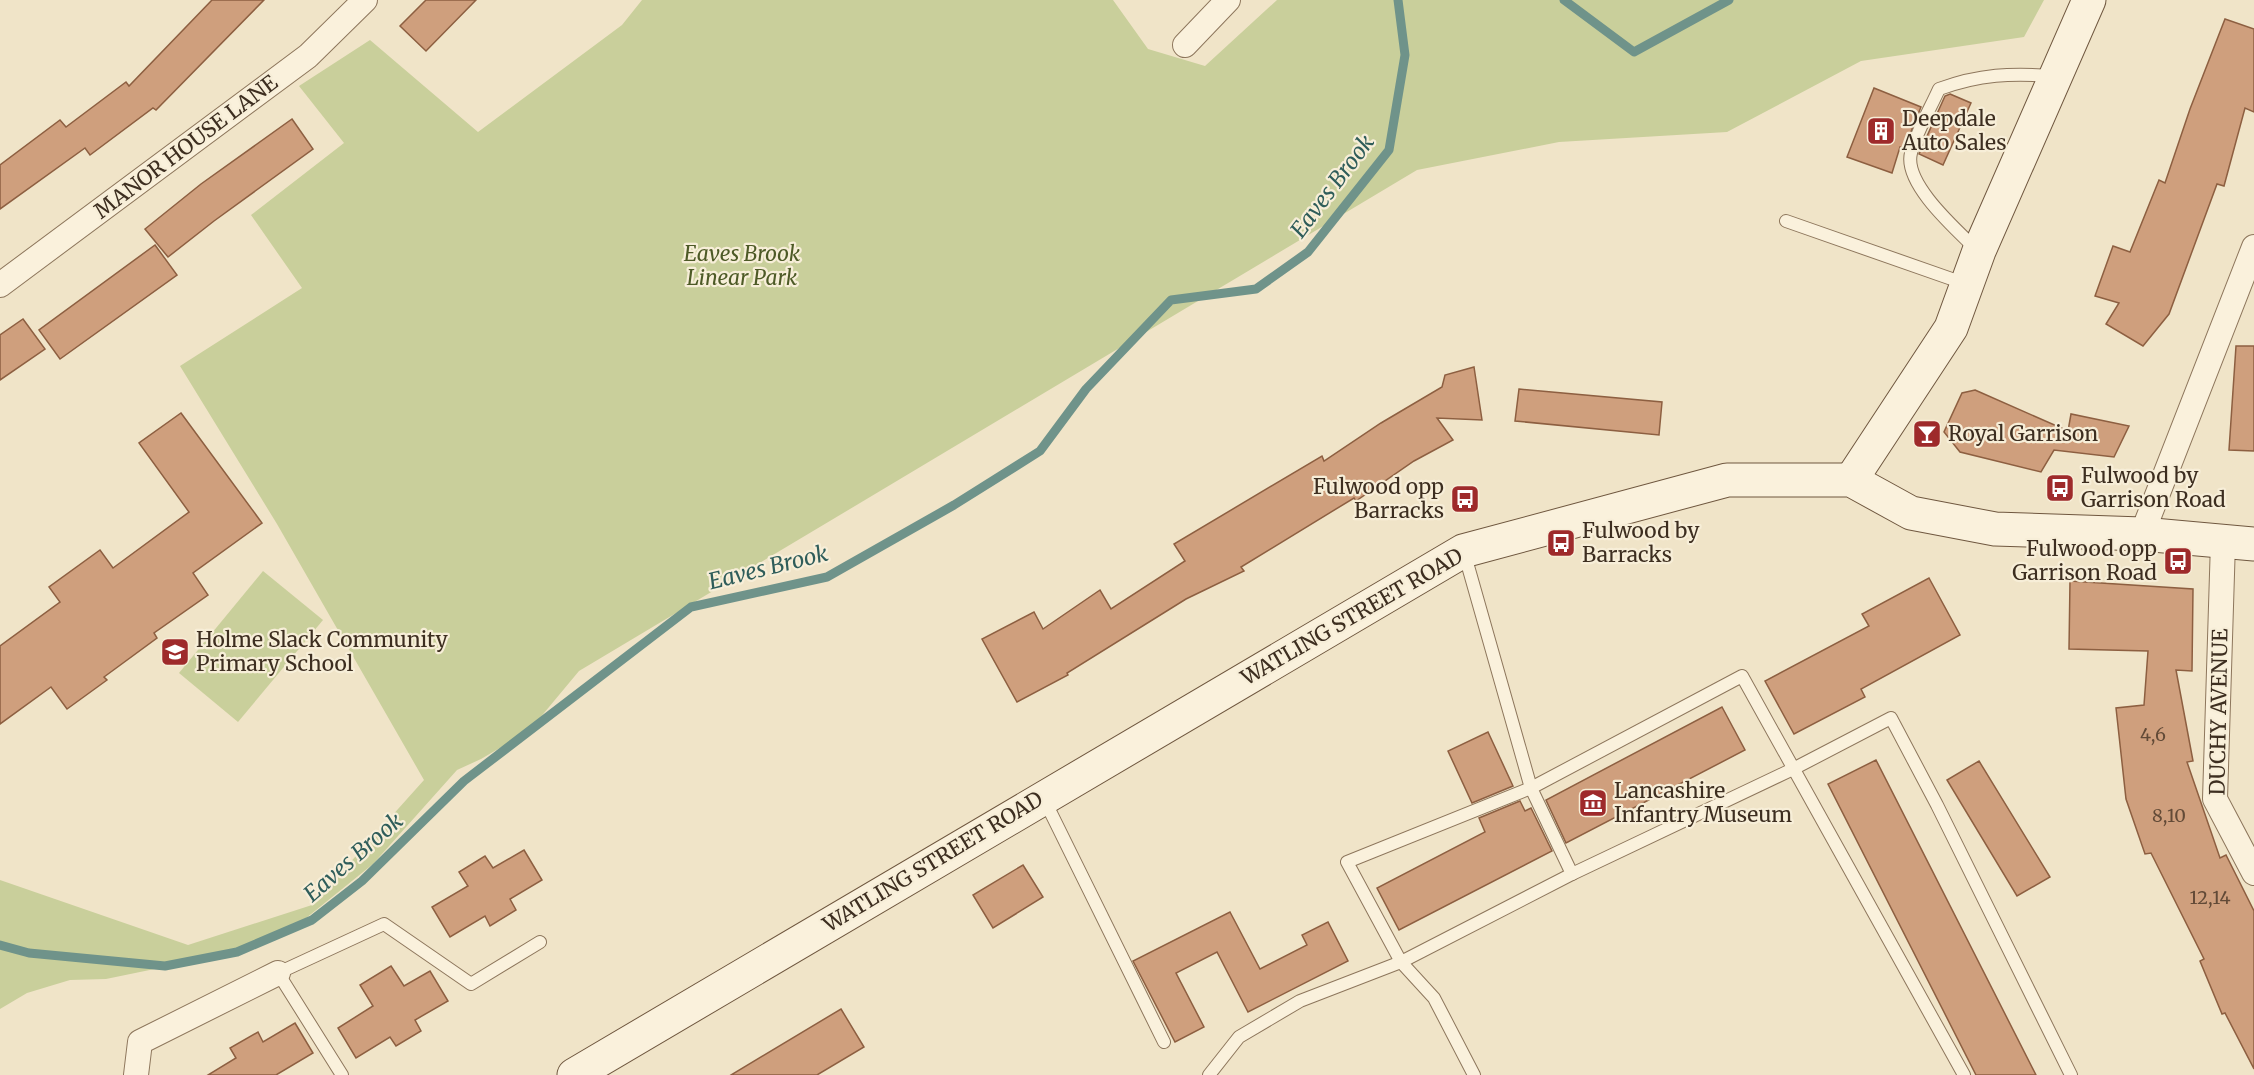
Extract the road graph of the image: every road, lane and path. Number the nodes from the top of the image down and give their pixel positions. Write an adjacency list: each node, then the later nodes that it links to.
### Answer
1 (365, 0): 10 (street, MANOR HOUSE LANE)
2 (1228, 0): 4 (street)
3 (2090, 0): 5 (main road)
4 (1185, 45)
5 (2055, 76): 8 (main road); 8 (lane)
6 (1786, 221): 9 (lane)
7 (2254, 247): 12 (street)
8 (1979, 251): 9 (main road)
9 (1967, 284): 11 (main road)
10 (0, 285)
11 (1851, 480): 12 (main road, WATLING STREET ROAD); 14 (main road, WATLING STREET ROAD)
12 (2142, 534): 13 (main road, WATLING STREET ROAD)
13 (2238, 543): 18 (street, DUCHY AVENUE)
14 (1463, 551): 16 (lane); 17 (main road, WATLING STREET ROAD)
15 (1793, 769): 16 (lane); 19 (lane); 29 (lane); 30 (lane)
16 (1531, 788): 19 (lane); 21 (lane)
17 (1043, 797): 23 (lane); 26 (main road, WATLING STREET ROAD)
18 (2254, 873)
19 (1572, 874): 21 (lane)
20 (540, 942): 22 (lane)
21 (1401, 962): 27 (lane); 28 (lane)
22 (278, 973): 24 (street); 25 (lane)
23 (1164, 1042)
24 (136, 1075)
25 (342, 1075)
26 (574, 1075)
27 (1209, 1075)
28 (1474, 1075)
29 (1964, 1075)
30 (2071, 1075)

